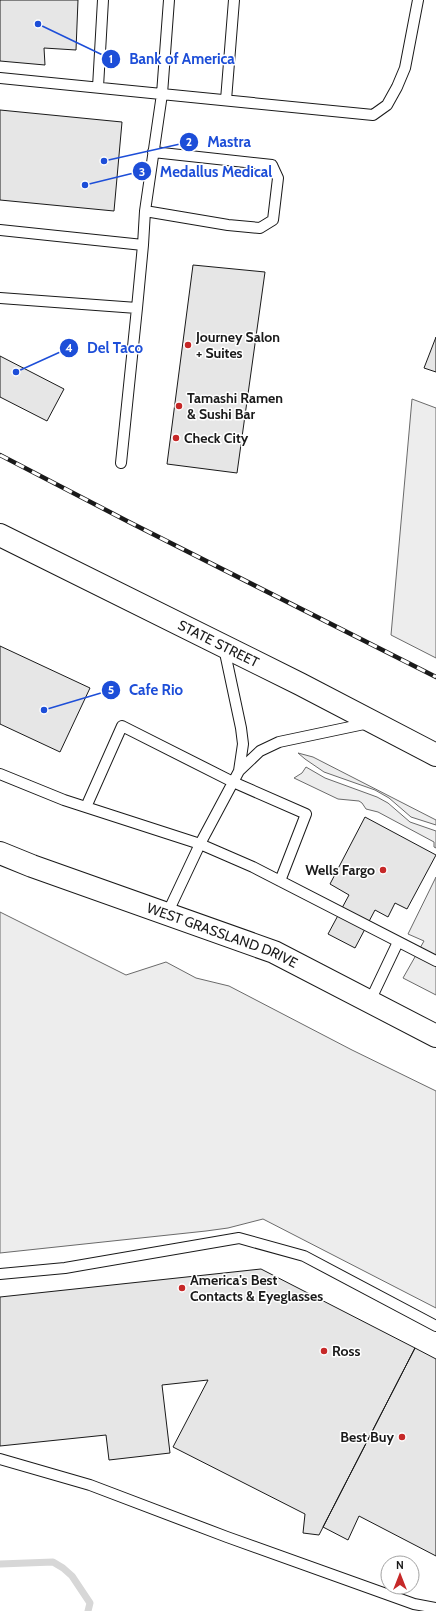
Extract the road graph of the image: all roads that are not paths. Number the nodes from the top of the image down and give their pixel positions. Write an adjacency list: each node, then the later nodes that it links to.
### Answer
1 (103, 0): 6 (lane)
2 (169, 0): 7 (lane)
3 (234, 0): 8 (lane)
4 (418, 0): 8 (lane)
5 (0, 78): 6 (lane)
6 (98, 88): 7 (lane)
7 (162, 94): 8 (lane); 9 (lane)
8 (226, 100)
9 (153, 152): 10 (lane); 10 (lane)
10 (145, 211): 12 (lane)
11 (0, 230): 12 (lane)
12 (143, 245): 14 (lane)
13 (0, 298): 14 (lane)
14 (137, 308): 15 (lane)
15 (121, 462)
16 (0, 535): 17 (main road, STATE STREET)
17 (223, 646): 18 (main road, STATE STREET); 20 (lane)
18 (372, 722): 19 (main road, STATE STREET); 20 (lane)
19 (436, 755)
20 (239, 771): 22 (lane)
21 (0, 774): 23 (lane)
22 (233, 782): 23 (lane); 24 (lane); 26 (lane)
23 (86, 807): 24 (lane)
24 (200, 844): 26 (lane); 27 (lane)
25 (0, 853): 27 (main road, WEST GRASSLAND DRIVE)
26 (280, 881): 28 (lane)
27 (167, 914): 30 (main road, WEST GRASSLAND DRIVE)
28 (398, 942): 29 (lane); 30 (lane)
29 (436, 961)
30 (370, 1001): 31 (main road, WEST GRASSLAND DRIVE)
31 (436, 1036)
32 (0, 1274): 33 (lane)
33 (436, 1326)
34 (0, 1459): 35 (lane)
35 (436, 1608)

